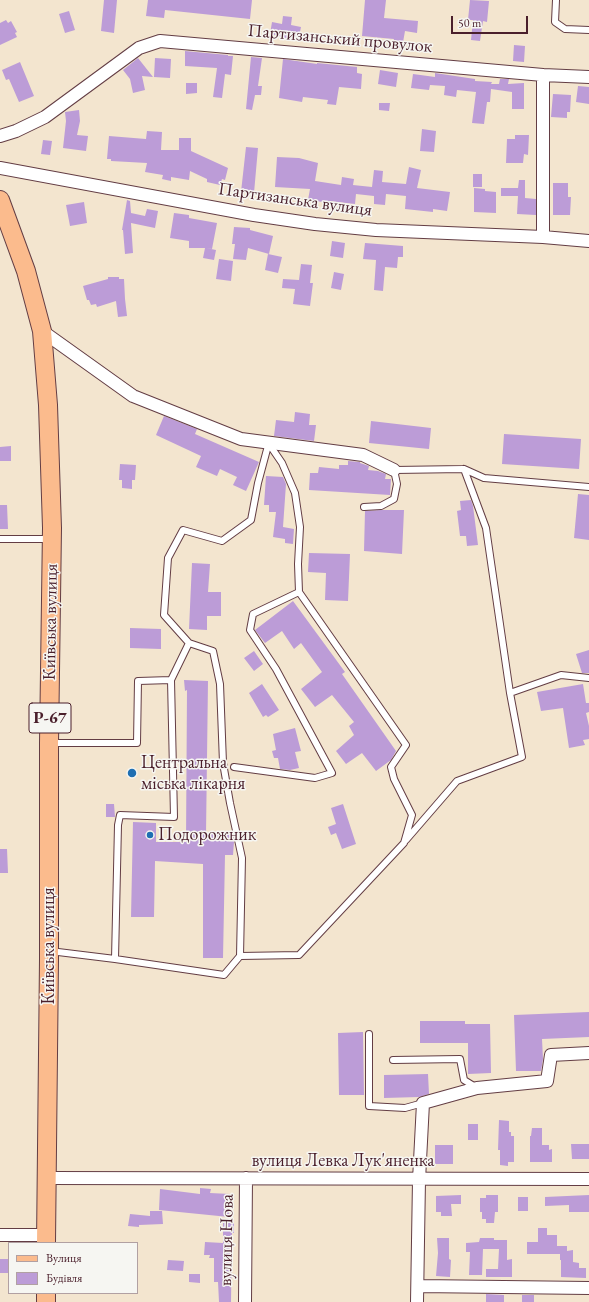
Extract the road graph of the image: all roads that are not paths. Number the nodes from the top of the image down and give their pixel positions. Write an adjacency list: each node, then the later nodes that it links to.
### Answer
1 (556, 0): 2 (lane)
2 (589, 30)
3 (543, 75): 4 (street, Партизанський провулок); 5 (street, Партизанський провулок); 8 (street)
4 (589, 77)
5 (0, 136)
6 (0, 168): 8 (street, Партизанська вулиця)
7 (0, 200): 10 (main road, Київська вулиця / Р-67)
8 (543, 237): 9 (street, Партизанська вулиця)
9 (589, 240)
10 (42, 332): 11 (street); 17 (main road, Київська вулиця / Р-67)
11 (269, 442): 13 (street); 18 (lane); 19 (lane)
12 (464, 469): 13 (lane); 14 (lane); 22 (lane)
13 (394, 470): 15 (lane)
14 (589, 487)
15 (364, 507)
16 (0, 539): 17 (lane)
17 (52, 539): 23 (main road, Київська вулиця / Р-67)
18 (299, 592): 24 (lane); 25 (lane)
19 (189, 643): 21 (lane); 27 (lane)
20 (589, 678): 22 (lane)
21 (171, 680): 23 (lane); 28 (lane)
22 (510, 693): 25 (lane)
23 (49, 743): 26 (main road, Київська вулиця / Р-67)
24 (234, 767)
25 (404, 843): 27 (lane)
26 (49, 951): 28 (lane); 34 (main road, Київська вулиця / Р-67)
27 (240, 956): 28 (lane)
28 (115, 959)
29 (369, 1034): 33 (lane)
30 (589, 1053): 32 (street)
31 (393, 1060): 32 (lane)
32 (477, 1088): 33 (street)
33 (423, 1103): 37 (street)
34 (47, 1178): 35 (street, вулиця Левка Лук'яненка); 39 (main road, Київська вулиця / Р-67)
35 (246, 1178): 37 (street, вулиця Левка Лук'яненка); 42 (street, вулиця Нова)
36 (589, 1179): 37 (street, вулиця Левка Лук'яненка)
37 (419, 1180): 40 (street)
38 (0, 1235): 39 (street)
39 (46, 1239)
40 (418, 1286): 41 (street); 43 (street)
41 (589, 1288)
42 (245, 1302)
43 (417, 1302)

